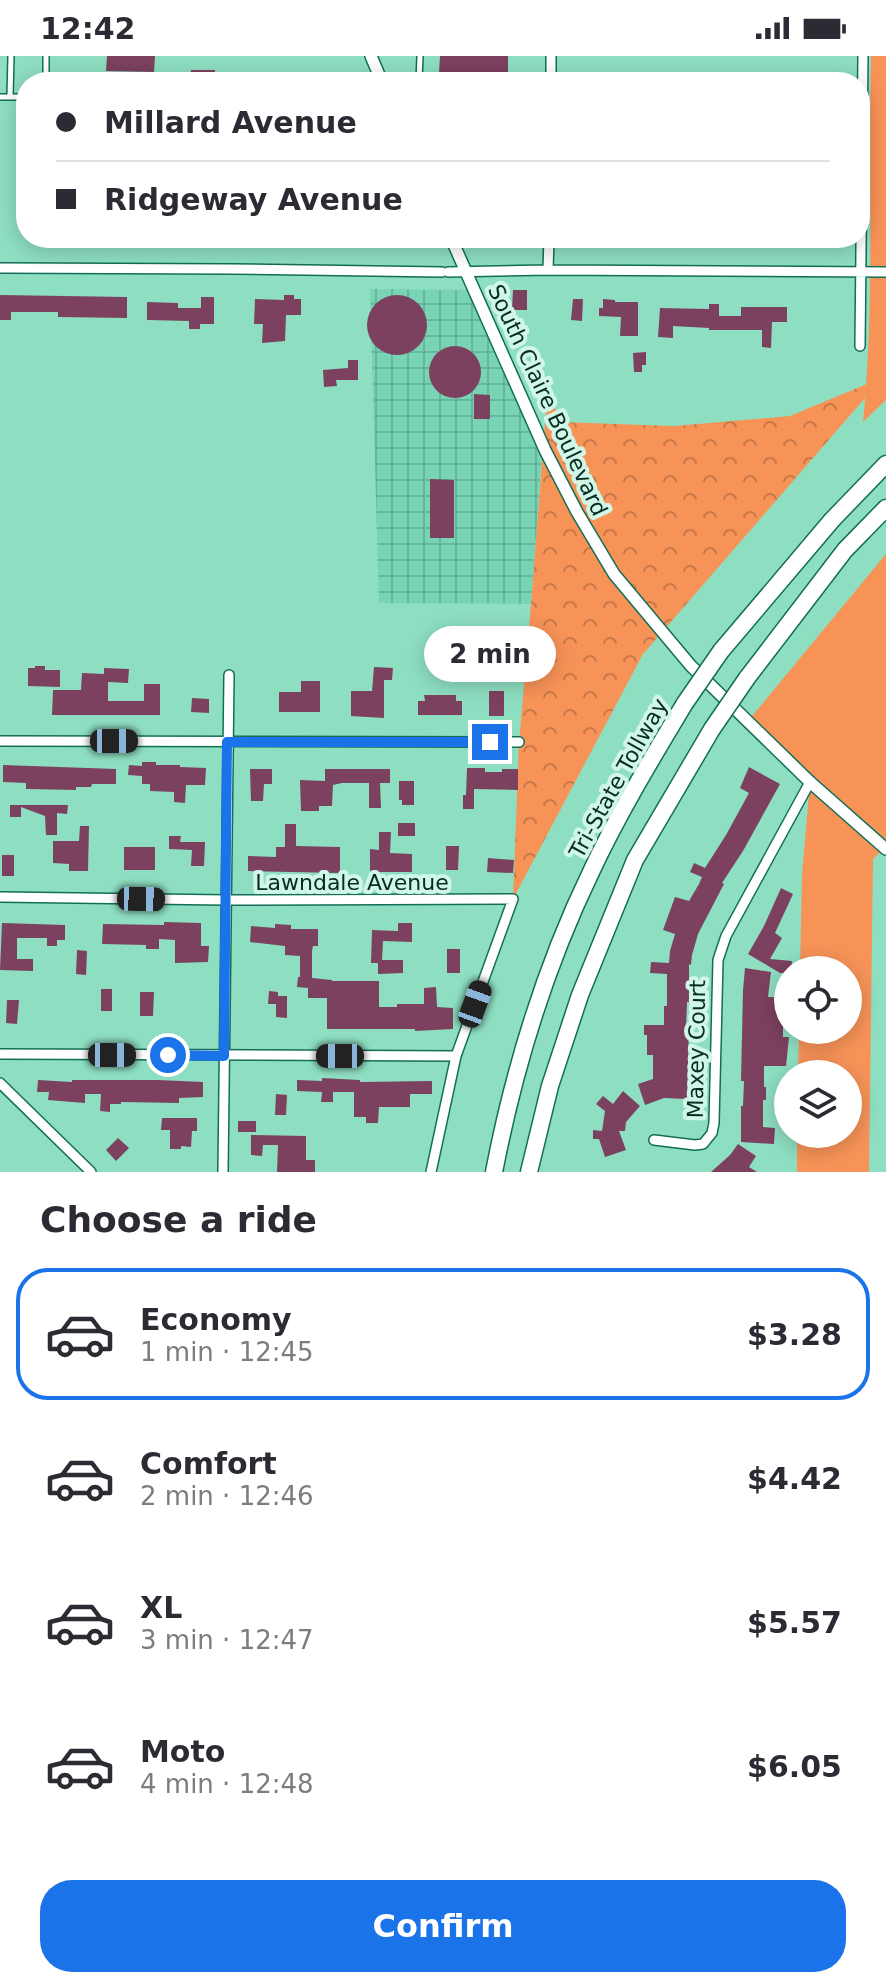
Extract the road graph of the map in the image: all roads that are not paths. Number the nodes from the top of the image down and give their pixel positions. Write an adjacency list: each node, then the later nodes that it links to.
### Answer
1 (11, 56): 3 (lane)
2 (0, 97): 3 (lane)
3 (10, 97): 4 (lane)
4 (16, 97)
5 (455, 248): 10 (street, South Claire Boulevard)
6 (549, 248): 9 (street)
7 (861, 248): 11 (street)
8 (0, 268): 10 (street)
9 (548, 270): 10 (street); 11 (street)
10 (466, 272): 20 (street, South Claire Boulevard)
11 (861, 272): 12 (street); 13 (street)
12 (886, 272)
13 (860, 346)
14 (886, 464): 32 (highway, Tri-State Tollway, bridge)
15 (886, 508): 33 (highway, bridge)
16 (229, 675): 18 (street)
17 (0, 741): 18 (street)
18 (227, 742): 19 (street); 23 (street)
19 (519, 742)
20 (810, 782): 21 (street, South Claire Boulevard); 28 (street, Maxey Court)
21 (886, 849)
22 (0, 897): 23 (street, Lawndale Avenue)
23 (226, 900): 25 (street); 26 (street, Lawndale Avenue)
24 (0, 1054): 25 (street)
25 (224, 1056): 26 (street); 30 (street)
26 (456, 1056): 31 (street)
27 (0, 1083): 29 (street)
28 (654, 1140)
29 (91, 1172)
30 (223, 1172)
31 (431, 1172)
32 (494, 1172)
33 (529, 1172)

